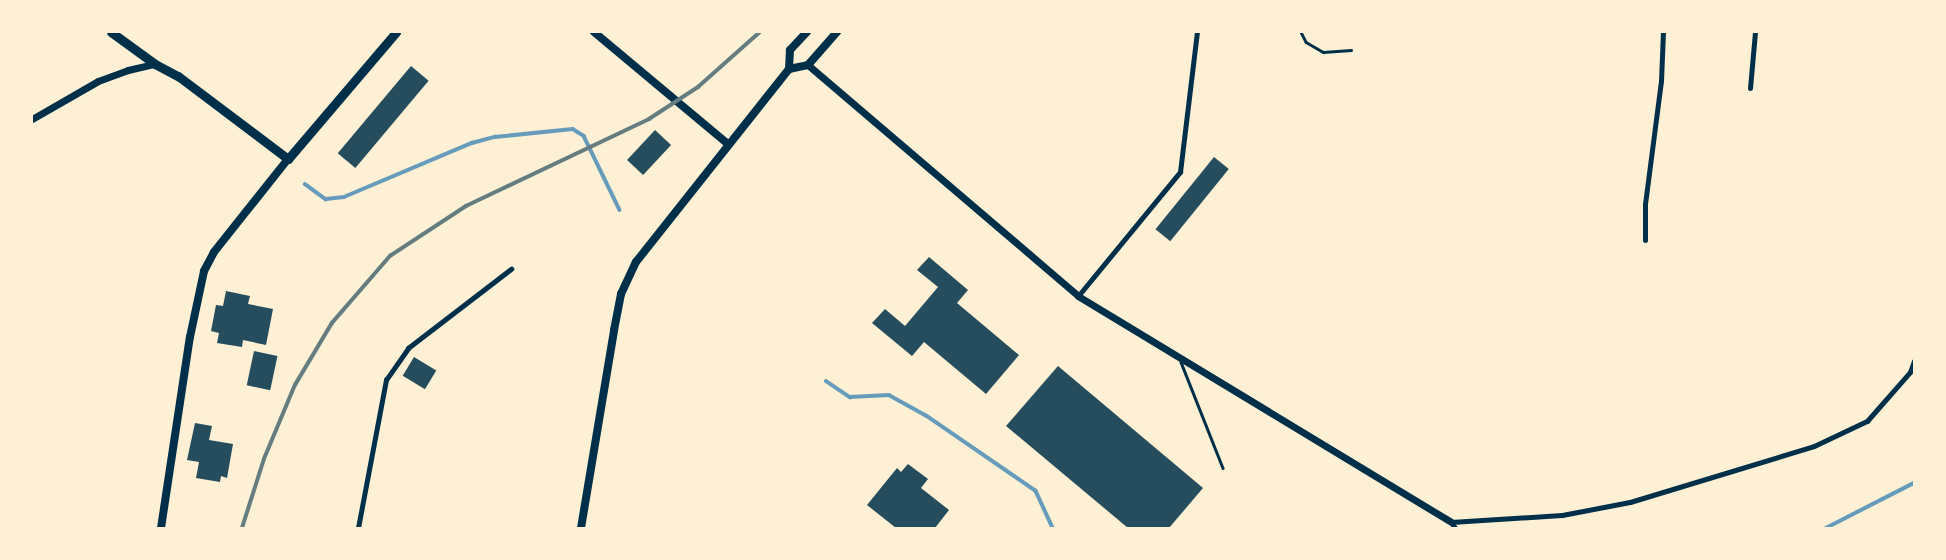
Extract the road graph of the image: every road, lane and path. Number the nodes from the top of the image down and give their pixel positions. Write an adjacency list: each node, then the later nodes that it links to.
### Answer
1 (111, 32): 11 (main road)
2 (396, 32): 17 (main road)
3 (594, 32): 16 (main road)
4 (807, 32): 13 (main road)
5 (837, 32): 12 (main road)
6 (1197, 32): 20 (street)
7 (1301, 32): 10 (lane)
8 (1663, 32): 18 (street)
9 (1755, 32): 14 (street)
10 (1351, 51)
11 (155, 64): 15 (street); 17 (main road)
12 (808, 65): 13 (main road); 20 (street)
13 (789, 69): 16 (main road)
14 (1750, 88)
15 (32, 119)
16 (728, 144): 27 (main road)
17 (288, 159): 25 (main road)
18 (1645, 240)
19 (511, 269): 26 (street)
20 (1078, 296): 21 (street)
21 (1180, 359): 23 (lane); 24 (street)
22 (1914, 361): 24 (street)
23 (1223, 468)
24 (1453, 525)
25 (161, 528)
26 (358, 528)
27 (581, 528)

